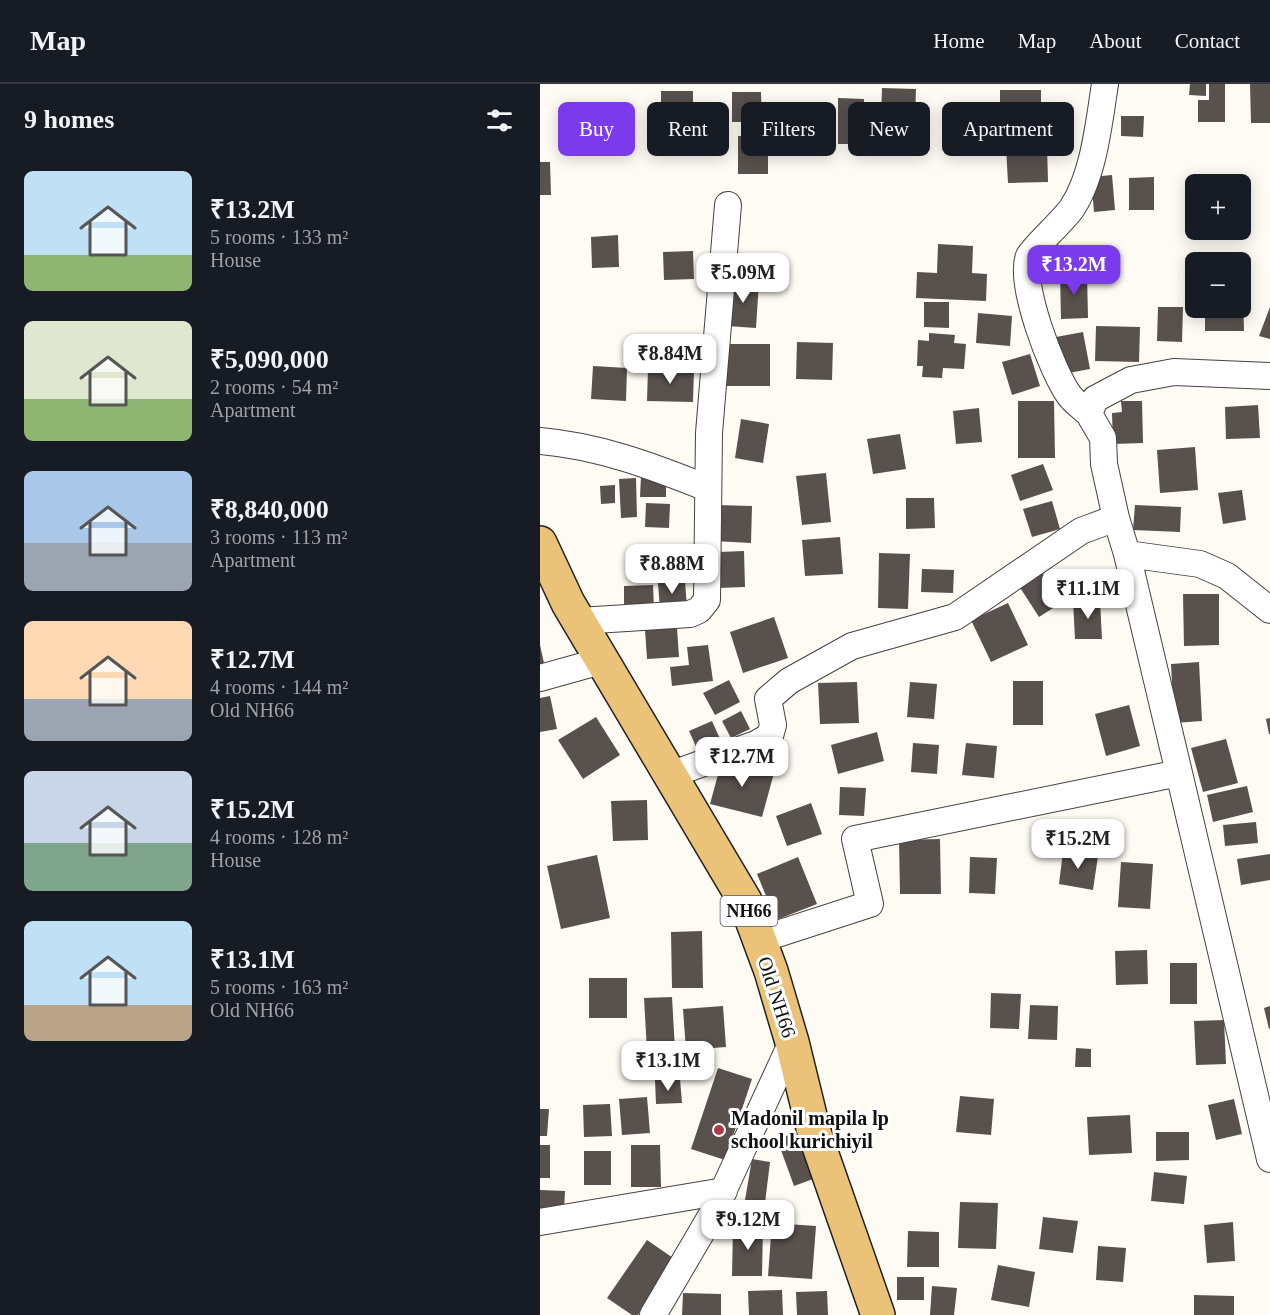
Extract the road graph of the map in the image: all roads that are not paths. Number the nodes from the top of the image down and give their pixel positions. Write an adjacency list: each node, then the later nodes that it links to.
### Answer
1 (1105, 84): 4 (street)
2 (728, 205): 6 (street)
3 (1270, 376): 4 (street)
4 (1089, 414): 7 (street)
5 (540, 441): 6 (street)
6 (706, 488): 11 (street)
7 (1116, 518): 9 (street); 15 (street)
8 (540, 543): 11 (main road, Old NH66 / NH66)
9 (1127, 554): 10 (street); 14 (street)
10 (1270, 610)
11 (579, 621): 12 (main road, Old NH66 / NH66)
12 (601, 661): 13 (street); 15 (main road, Old NH66 / NH66)
13 (540, 678)
14 (1179, 773): 16 (street); 18 (street)
15 (670, 775): 16 (main road, Old NH66 / NH66)
16 (759, 940): 17 (main road, Old NH66 / NH66)
17 (792, 1042): 19 (street); 22 (main road, Old NH66 / NH66)
18 (1270, 1159)
19 (724, 1191): 20 (street); 21 (street)
20 (540, 1221)
21 (653, 1315)
22 (878, 1315)

